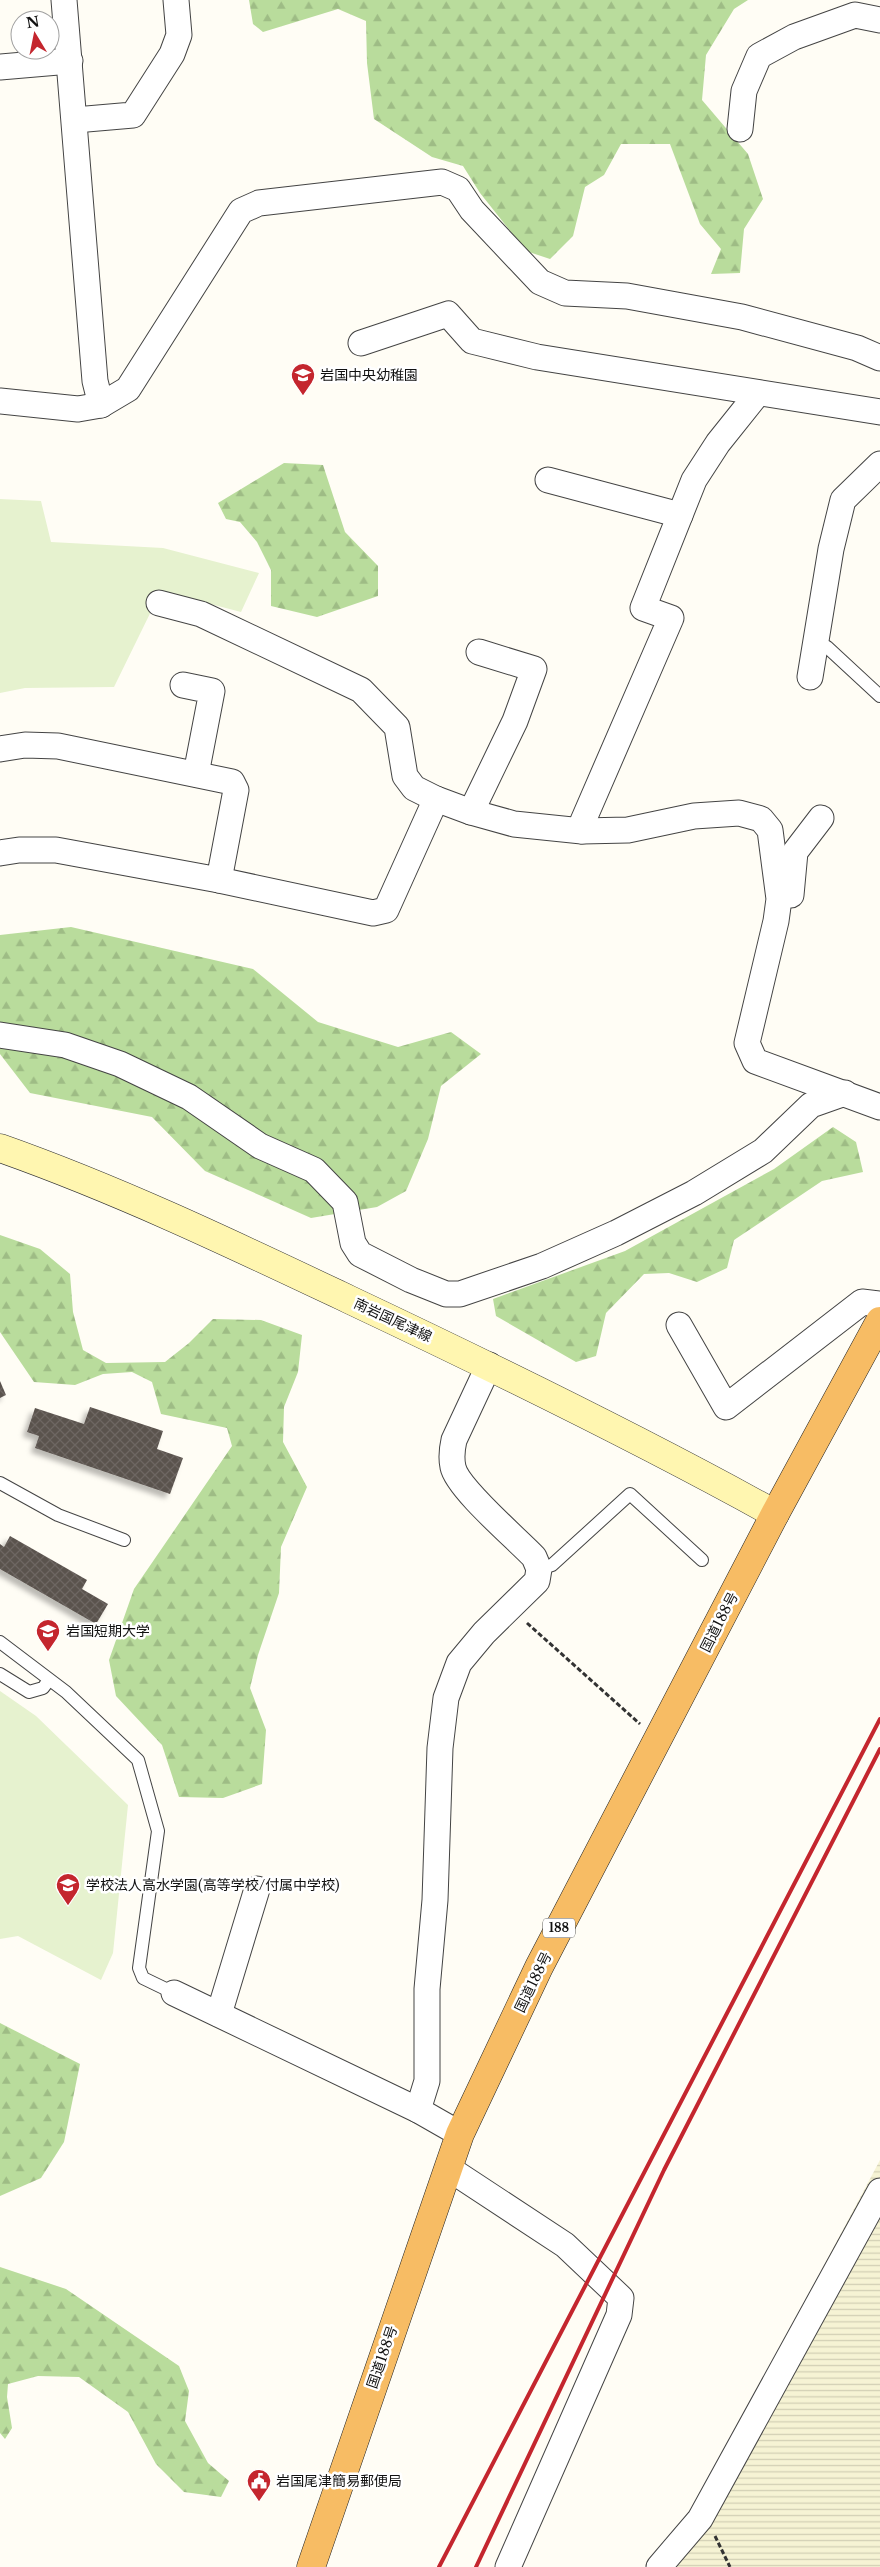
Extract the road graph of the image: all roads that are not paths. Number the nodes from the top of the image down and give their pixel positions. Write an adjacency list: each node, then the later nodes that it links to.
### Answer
1 (64, 0): 4 (street)
2 (176, 0): 6 (street)
3 (880, 20): 7 (street)
4 (70, 61): 5 (street); 6 (street)
5 (0, 67)
6 (75, 120): 12 (street)
7 (740, 129)
8 (362, 343): 10 (street)
9 (880, 358): 12 (street)
10 (758, 393): 13 (street); 16 (street)
11 (0, 401): 12 (street)
12 (101, 405)
13 (880, 412)
14 (880, 464): 18 (street)
15 (548, 480): 16 (street)
16 (680, 515): 28 (street)
17 (160, 603): 25 (street)
18 (816, 641): 20 (street); 22 (lane)
19 (479, 652): 26 (street)
20 (810, 677)
21 (183, 684): 24 (street)
22 (880, 696)
23 (0, 749): 24 (street)
24 (196, 774): 30 (street)
25 (436, 800): 26 (street); 30 (street)
26 (471, 812): 28 (street)
27 (821, 818): 31 (street)
28 (582, 831): 31 (street)
29 (0, 853): 30 (street)
30 (219, 880)
31 (776, 921): 33 (street)
32 (0, 1035): 33 (street)
33 (845, 1093): 34 (street)
34 (880, 1107)
35 (0, 1148): 39 (main road, 南岩国尾津線)
36 (880, 1304): 38 (street)
37 (880, 1321): 41 (highway, 国道188号 / 188)
38 (679, 1325)
39 (489, 1365): 41 (main road, 南岩国尾津線); 44 (street)
40 (0, 1482): 42 (lane)
41 (775, 1514): 52 (highway, 国道188号 / 188)
42 (124, 1540)
43 (702, 1560): 44 (lane)
44 (539, 1569): 51 (street)
45 (0, 1642): 47 (lane)
46 (0, 1674): 47 (lane)
47 (49, 1680): 49 (lane)
48 (257, 1889): 50 (street)
49 (174, 1993): 50 (street)
50 (218, 2014): 51 (street)
51 (418, 2110): 52 (street)
52 (460, 2134): 53 (highway, 国道188号 / 188)
53 (448, 2168): 55 (highway, 国道188号 / 188); 56 (street)
54 (880, 2191): 57 (street)
55 (311, 2567)
56 (508, 2567)
57 (659, 2567)

